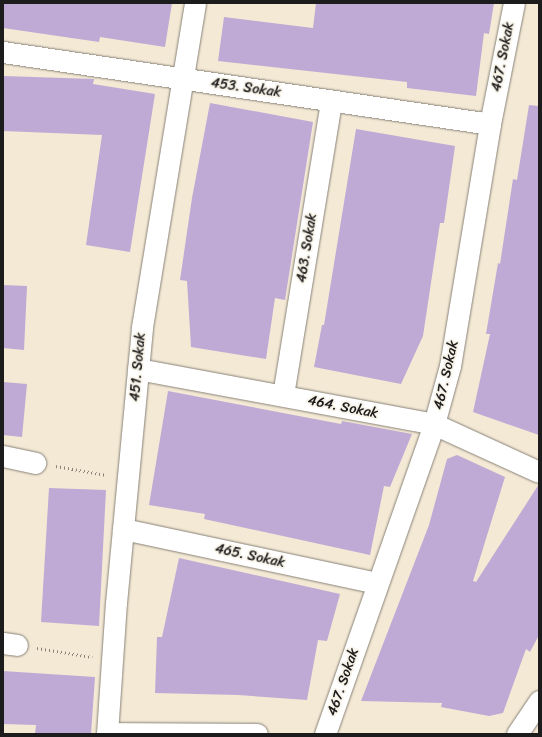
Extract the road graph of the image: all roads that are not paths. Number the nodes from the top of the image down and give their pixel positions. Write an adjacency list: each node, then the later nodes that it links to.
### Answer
1 (195, 3): 4 (street, 451. Sokak)
2 (514, 3): 6 (street, 467. Sokak)
3 (3, 52): 4 (street, 453. Sokak)
4 (183, 79): 5 (street, 453. Sokak); 7 (street, 451. Sokak)
5 (331, 101): 6 (street, 453. Sokak); 8 (street, 463. Sokak)
6 (490, 124): 9 (street, 467. Sokak)
7 (138, 369): 8 (street, 464. Sokak); 13 (street, 451. Sokak)
8 (283, 395): 9 (street, 464. Sokak)
9 (434, 424): 12 (street, 464. Sokak); 14 (street, 467. Sokak)
10 (3, 456): 11 (street)
11 (36, 463)
12 (539, 472)
13 (123, 529): 14 (street, 465. Sokak); 16 (street, 451. Sokak)
14 (377, 583): 18 (street, 467. Sokak)
15 (539, 701): 19 (street)
16 (107, 734): 17 (street)
17 (257, 734)
18 (325, 734)
19 (517, 734)

